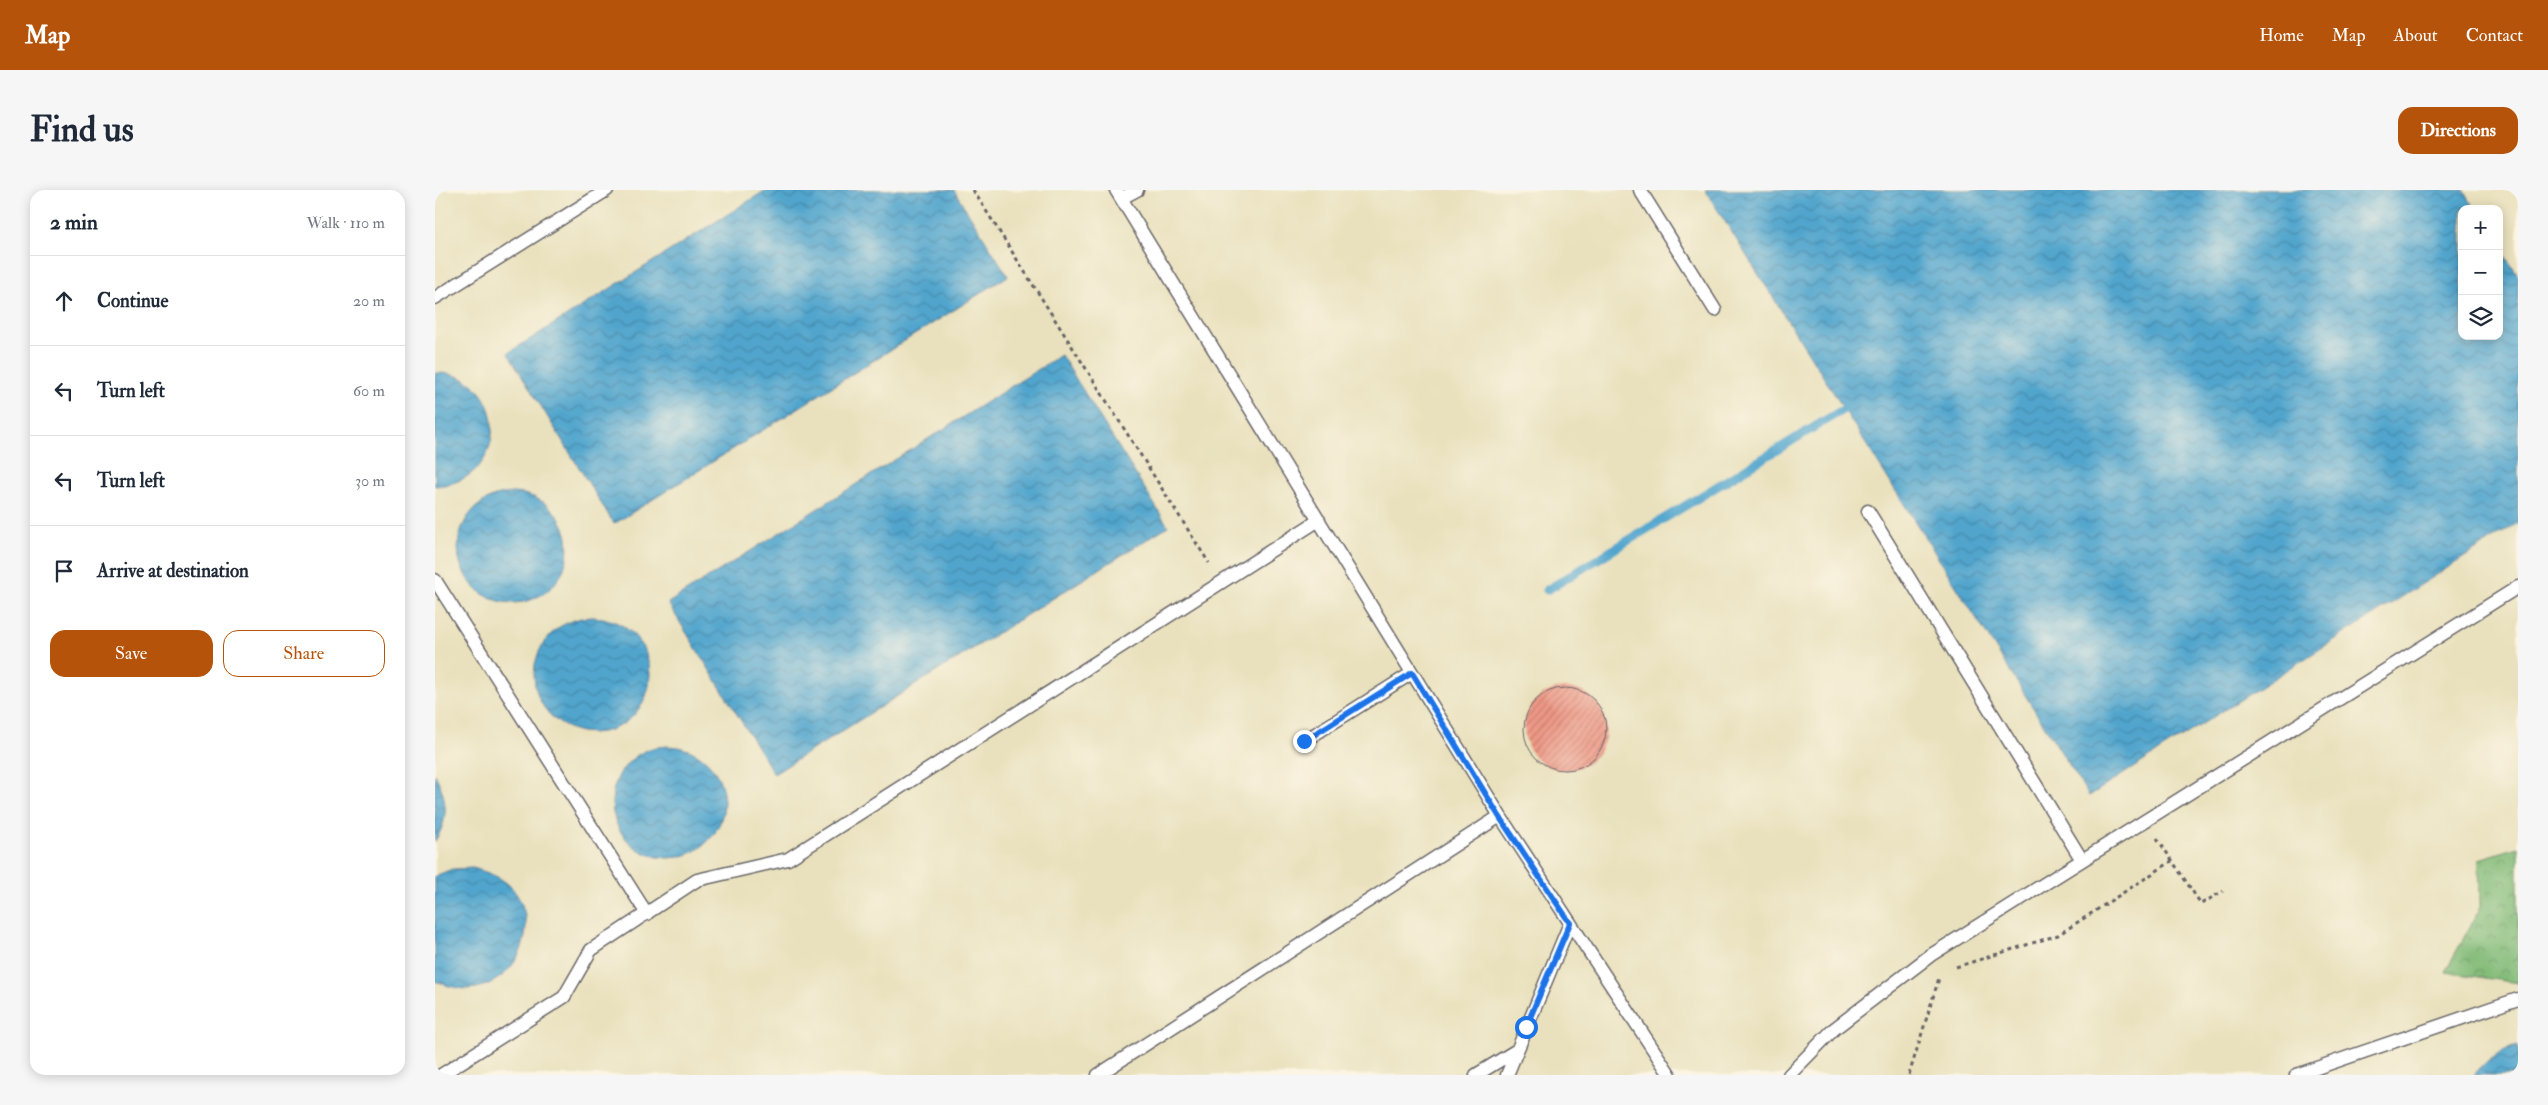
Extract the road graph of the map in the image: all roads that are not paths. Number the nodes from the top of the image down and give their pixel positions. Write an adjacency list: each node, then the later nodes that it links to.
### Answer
1 (607, 190): 5 (lane)
2 (1137, 190): 4 (lane)
3 (1640, 190): 6 (lane)
4 (1119, 194): 8 (lane)
5 (435, 298)
6 (1715, 310)
7 (1868, 511): 14 (lane)
8 (1319, 520): 11 (lane); 15 (lane)
9 (435, 580): 15 (lane)
10 (2518, 587): 14 (lane)
11 (1412, 673): 12 (lane); 13 (lane)
12 (1304, 741)
13 (1499, 816): 16 (lane); 20 (lane)
14 (2083, 860): 24 (lane)
15 (647, 914): 19 (lane)
16 (1570, 923): 18 (lane); 23 (lane)
17 (2518, 999): 25 (lane)
18 (1517, 1050): 21 (lane); 22 (lane)
19 (441, 1075)
20 (1098, 1075)
21 (1476, 1075)
22 (1507, 1075)
23 (1670, 1075)
24 (1789, 1075)
25 (2296, 1075)

